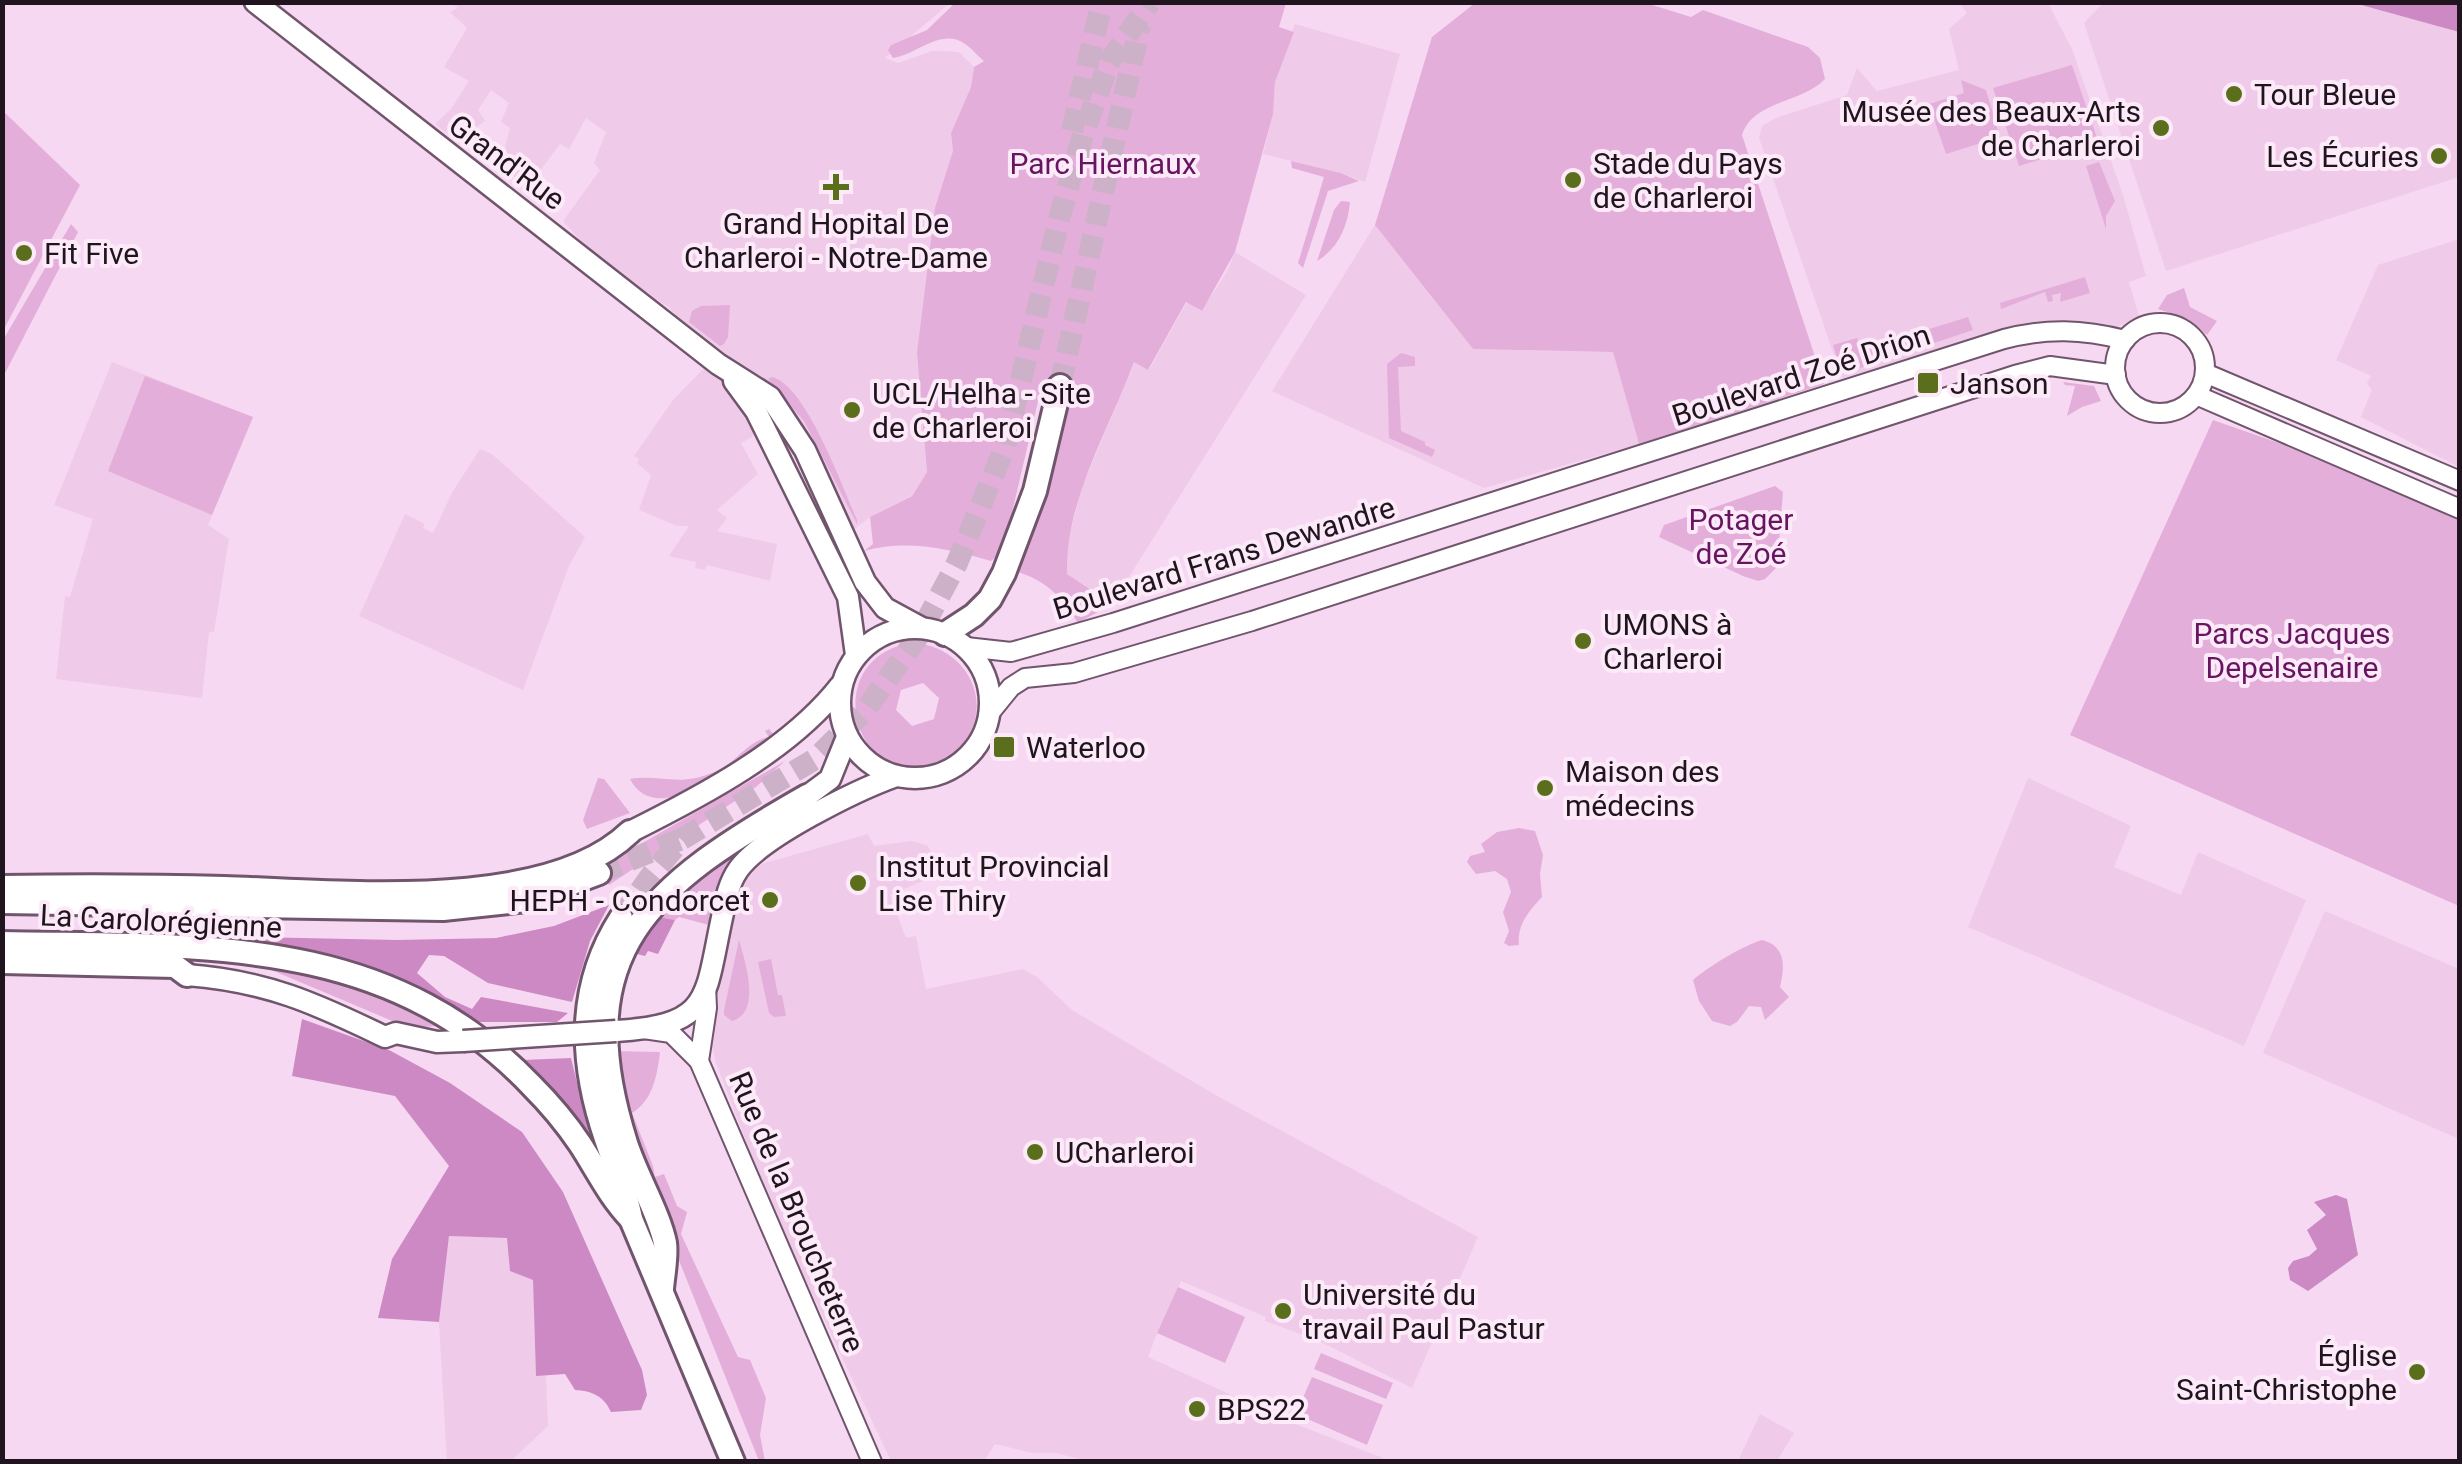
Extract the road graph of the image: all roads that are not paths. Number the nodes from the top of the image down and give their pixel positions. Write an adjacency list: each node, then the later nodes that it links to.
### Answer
1 (255, 2): 3 (main road, Grand'Rue)
2 (2125, 340): 4 (main road); 5 (main road); 9 (main road, Boulevard Zoé Drion)
3 (723, 368): 11 (main road, Grand'Rue); 14 (main road, Grand'Rue)
4 (2205, 373): 7 (main road); 8 (main road)
5 (2116, 375): 7 (main road); 16 (main road)
6 (1060, 386): 12 (highway)
7 (2196, 394): 10 (main road)
8 (2460, 481)
9 (1497, 500): 13 (main road, Boulevard Frans Dewandre)
10 (2460, 510)
11 (920, 628): 12 (main road); 14 (main road)
12 (945, 634): 13 (main road)
13 (966, 647): 16 (main road)
14 (856, 655): 15 (main road)
15 (842, 684): 17 (main road); 20 (main road)
16 (989, 714): 18 (main road)
17 (847, 736): 18 (main road); 19 (main road)
18 (896, 776): 28 (main road, Rue de la Broucheterre)
19 (807, 796): 32 (highway)
20 (630, 832): 22 (highway)
21 (599, 873): 23 (highway, La Carolorégienne)
22 (2, 887)
23 (2, 902)
24 (622, 918): 31 (highway)
25 (2, 943): 31 (highway, La Carolorégienne)
26 (2, 962): 27 (highway)
27 (187, 975): 29 (main road, bridge)
28 (706, 986): 29 (main road); 30 (main road, Rue de la Broucheterre)
29 (644, 1029): 30 (main road)
30 (701, 1053): 34 (main road, Rue de la Broucheterre)
31 (631, 1219): 32 (highway)
32 (662, 1288): 33 (highway)
33 (732, 1457)
34 (872, 1462)

